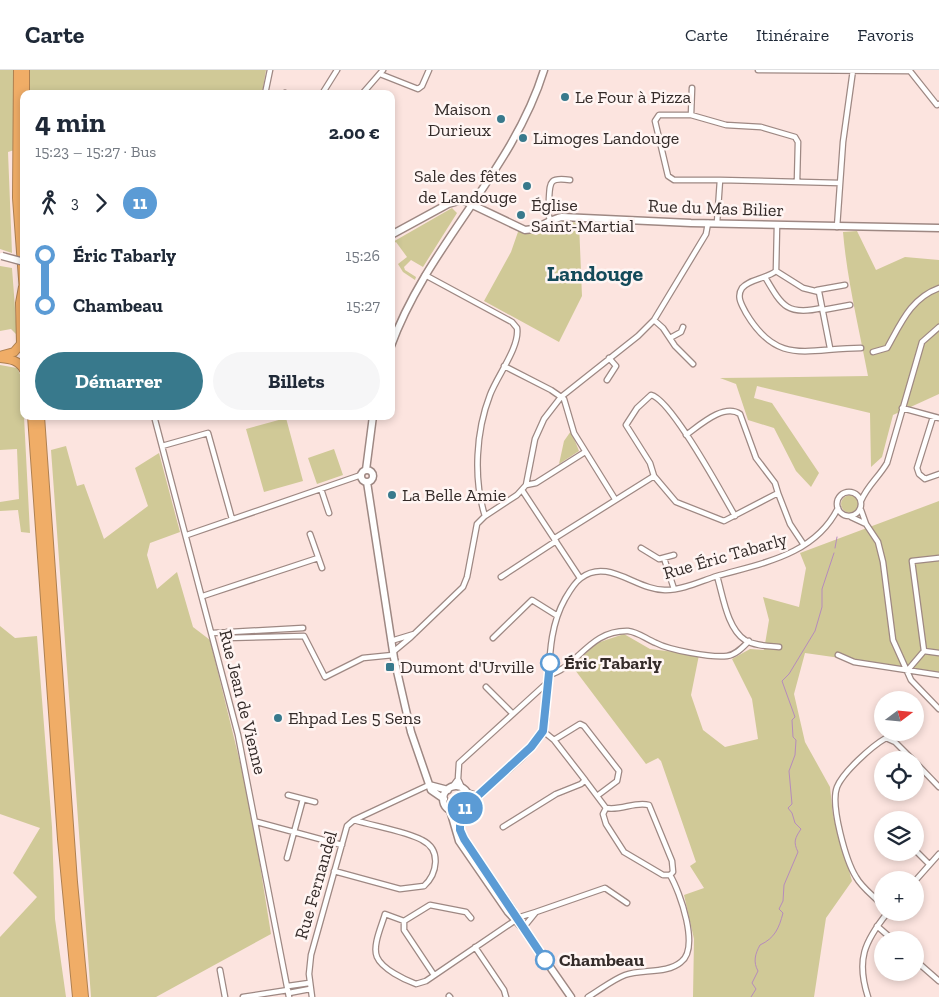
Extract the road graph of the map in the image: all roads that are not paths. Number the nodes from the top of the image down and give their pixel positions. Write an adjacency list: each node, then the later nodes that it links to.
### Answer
1 (18, 70): 29 (highway)
2 (25, 70): 11 (highway)
3 (270, 70): 12 (street)
4 (337, 70): 13 (street)
5 (429, 70): 9 (street)
6 (544, 70): 21 (main road)
7 (758, 70): 8 (street)
8 (853, 70): 15 (street); 20 (street)
9 (381, 72): 14 (street)
10 (692, 88): 16 (street)
11 (24, 90)
12 (266, 90)
13 (324, 90)
14 (365, 90)
15 (938, 106)
16 (691, 115): 18 (street); 19 (street)
17 (570, 180): 22 (street)
18 (720, 180): 19 (street); 24 (street)
19 (797, 182): 20 (street)
20 (840, 183): 26 (street)
21 (471, 206): 22 (main road, Rue du Mas Bilier); 28 (main road, Rue du Mas Bilier); 33 (main road)
22 (550, 220): 23 (main road, Rue du Mas Bilier)
23 (708, 223): 24 (main road, Rue du Mas Bilier); 40 (street)
24 (717, 223): 25 (main road, Rue du Mas Bilier)
25 (777, 225): 26 (main road, Rue du Mas Bilier); 32 (street)
26 (837, 227): 27 (main road, Rue du Mas Bilier)
27 (939, 228)
28 (395, 233)
29 (20, 241)
30 (1, 255): 31 (main road, bridge)
31 (20, 261)
32 (776, 271): 34 (street); 37 (street)
33 (425, 275): 43 (main road); 53 (street)
34 (765, 277): 39 (street); 46 (street)
35 (844, 285): 37 (street)
36 (939, 288): 48 (street)
37 (817, 290): 39 (street)
38 (850, 305): 39 (street)
39 (823, 309): 46 (street)
40 (654, 320): 44 (street); 50 (street)
41 (683, 326): 44 (street)
42 (939, 327): 56 (street)
43 (395, 337)
44 (670, 338): 52 (street)
45 (20, 345): 49 (highway)
46 (830, 348): 47 (street)
47 (861, 348)
48 (873, 352)
49 (0, 357): 51 (highway)
50 (609, 358): 54 (street); 55 (street)
51 (20, 364)
52 (693, 364)
53 (504, 366): 55 (street); 84 (street)
54 (607, 380)
55 (561, 397): 67 (street); 73 (street)
56 (902, 408): 57 (street); 76 (street)
57 (932, 417): 58 (street); 69 (street)
58 (939, 418)
59 (32, 420): 175 (highway)
60 (40, 420): 66 (highway)
61 (45, 420): 66 (highway)
62 (155, 420): 65 (street, Rue Jean de Vienne)
63 (372, 420): 68 (main road)
64 (686, 435): 71 (street); 78 (street); 85 (street)
65 (162, 446): 87 (street); 91 (street, Rue Jean de Vienne)
66 (42, 450): 176 (highway)
67 (585, 452): 73 (street); 79 (street)
68 (366, 470): 70 (main road); 72 (main road)
69 (939, 474)
70 (360, 475): 72 (main road); 74 (street)
71 (654, 476): 79 (street); 85 (street)
72 (367, 482): 111 (main road)
73 (526, 485): 75 (street)
74 (321, 489): 83 (street); 87 (street)
75 (522, 490): 84 (street); 92 (street)
76 (866, 490): 77 (street); 80 (street)
77 (853, 492): 80 (street); 81 (street)
78 (778, 493): 85 (street); 93 (street)
79 (615, 499): 92 (street)
80 (862, 501): 82 (street)
81 (838, 508): 86 (street); 88 (street, Rue Éric Tabarly)
82 (861, 510): 86 (street); 89 (street)
83 (329, 513)
84 (485, 516): 109 (street)
85 (735, 516)
86 (847, 516): 88 (street, Rue Éric Tabarly); 89 (street)
87 (232, 519): 91 (street)
88 (832, 520): 93 (street, Rue Éric Tabarly)
89 (866, 524): 118 (street)
90 (310, 534): 96 (street)
91 (187, 535): 104 (street, Rue Jean de Vienne)
92 (556, 540): 101 (street); 102 (street)
93 (804, 546): 100 (street, Rue Éric Tabarly)
94 (641, 548): 97 (street)
95 (674, 554): 97 (street)
96 (318, 558): 99 (street); 104 (street)
97 (664, 558): 103 (street)
98 (939, 558): 114 (street)
99 (322, 568)
100 (717, 576): 103 (street, Rue Éric Tabarly); 112 (street)
101 (501, 577)
102 (580, 578): 103 (street, Rue Éric Tabarly); 105 (street)
103 (674, 589)
104 (203, 596): 108 (street, Rue Jean de Vienne)
105 (556, 615): 110 (street); 119 (street)
106 (303, 628): 107 (street)
107 (227, 632): 108 (street); 116 (street)
108 (213, 633): 146 (street, Rue Jean de Vienne)
109 (415, 634): 111 (street); 116 (street)
110 (494, 638)
111 (391, 641): 116 (main road)
112 (749, 641): 113 (street); 119 (street)
113 (779, 647)
114 (924, 651): 115 (street); 118 (street)
115 (939, 653)
116 (393, 654): 131 (main road)
117 (838, 655): 118 (street)
118 (907, 671): 120 (street); 123 (street)
119 (549, 675): 121 (street)
120 (939, 675)
121 (548, 682): 124 (street); 125 (street)
122 (486, 688): 124 (street)
123 (939, 709)
124 (513, 714): 129 (street)
125 (543, 731): 126 (street); 136 (street)
126 (554, 740): 130 (street); 137 (street)
127 (904, 751): 157 (street)
128 (924, 771): 132 (street)
129 (458, 779): 133 (street); 134 (street)
130 (585, 780): 137 (street); 147 (street)
131 (429, 785): 133 (main road); 139 (main road); 145 (street, Rue Fernandel)
132 (939, 787)
133 (450, 789): 134 (main road); 139 (main road)
134 (464, 790): 136 (street); 141 (main road)
135 (288, 795): 138 (street)
136 (477, 795): 141 (street)
137 (598, 796): 142 (street)
138 (303, 799): 140 (street); 148 (street)
139 (444, 799): 143 (main road)
140 (315, 802)
141 (469, 802): 144 (main road)
142 (606, 808): 156 (street); 156 (street)
143 (450, 810): 144 (main road); 161 (main road)
144 (460, 812): 161 (main road)
145 (354, 820): 149 (street, Rue Fernandel); 154 (street)
146 (257, 822): 148 (street); 174 (street, Rue Jean de Vienne)
147 (503, 828)
148 (294, 832): 149 (street); 151 (street)
149 (342, 845): 154 (street, Rue Fernandel)
150 (939, 854): 153 (street)
151 (287, 858)
152 (924, 859): 153 (street)
153 (929, 864): 155 (street)
154 (334, 871): 172 (street, Rue Fernandel)
155 (923, 871)
156 (670, 875): 182 (street)
157 (874, 897)
158 (626, 903): 159 (street)
159 (536, 912): 161 (street); 165 (street)
160 (471, 918): 162 (street)
161 (516, 920): 165 (main road); 167 (street)
162 (404, 921): 170 (street); 170 (street)
163 (881, 921): 164 (street)
164 (877, 926): 166 (street); 183 (street)
165 (523, 928): 181 (main road)
166 (883, 931)
167 (475, 947): 170 (street); 180 (street)
168 (924, 968): 171 (street)
169 (220, 970): 177 (street)
170 (434, 975)
171 (939, 981)
172 (309, 983): 173 (street, Rue Fernandel); 174 (street)
173 (310, 989): 174 (street); 179 (street, Rue Fernandel)
174 (289, 992): 178 (street)
175 (77, 997)
176 (84, 997)
177 (225, 997)
178 (243, 997)
179 (312, 997)
180 (506, 997)
181 (571, 997)
182 (588, 997)
183 (868, 997)

